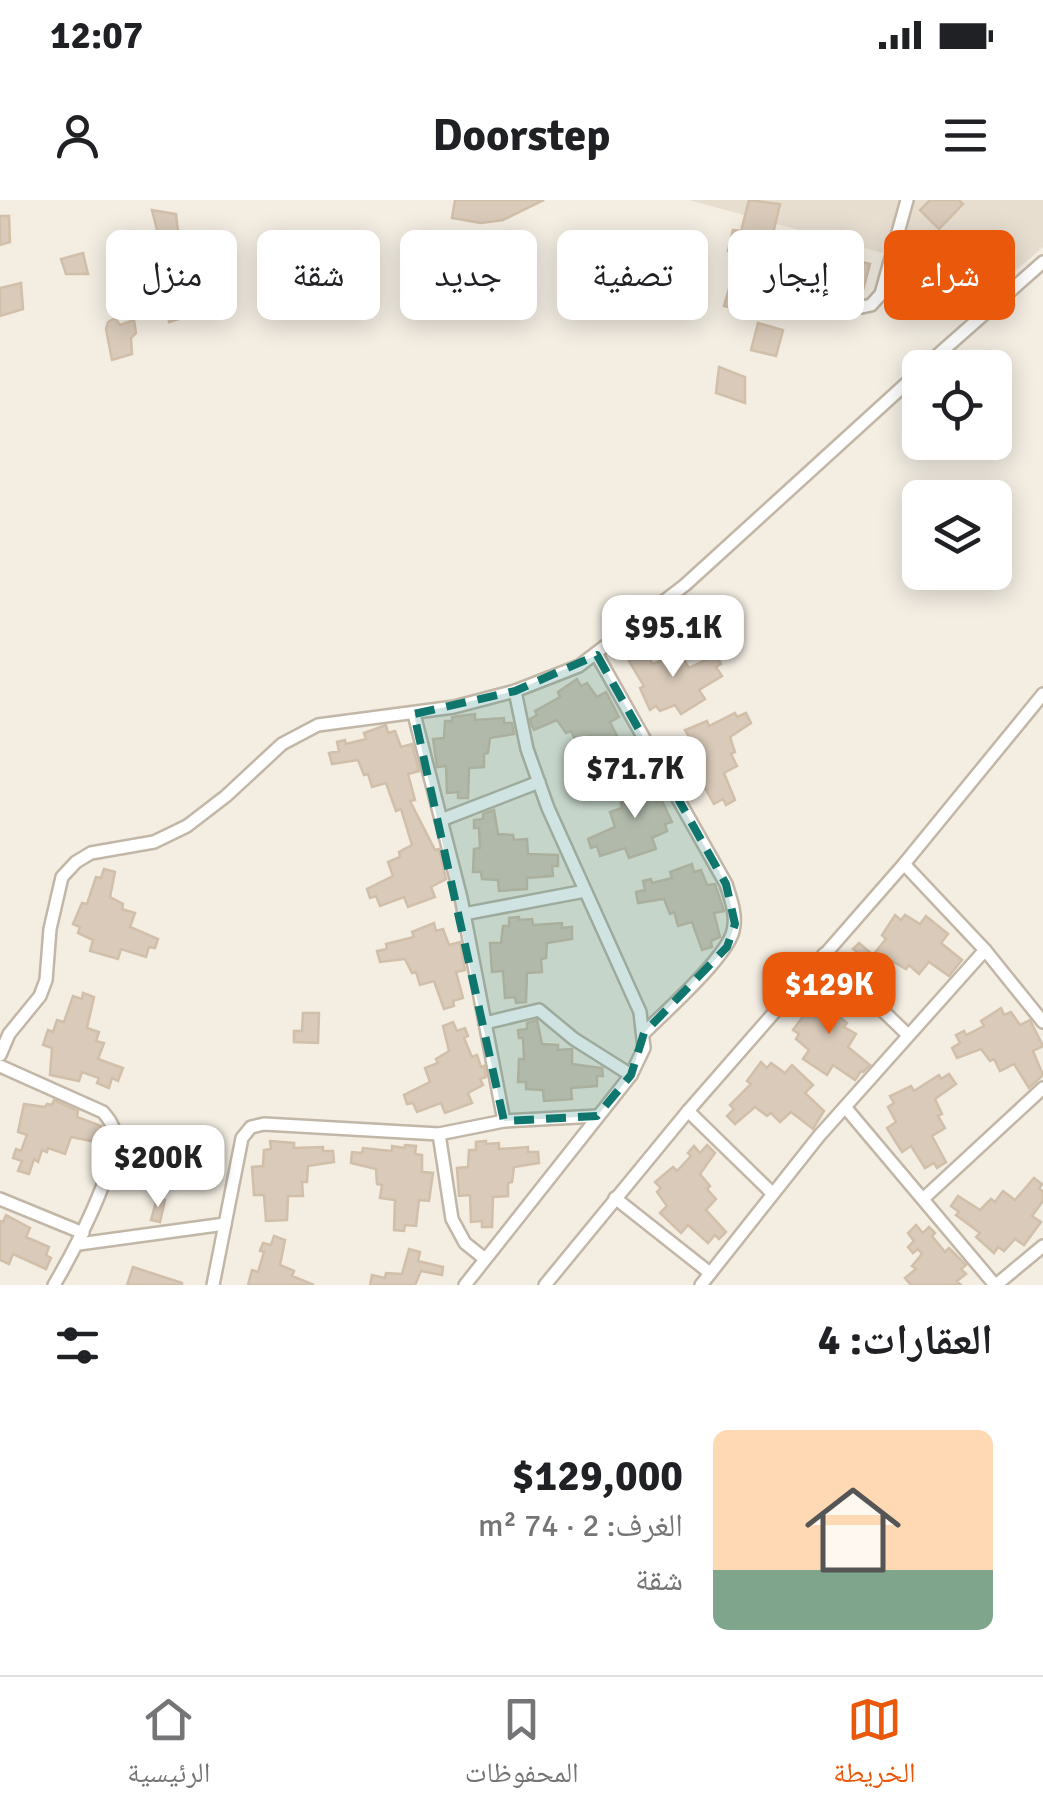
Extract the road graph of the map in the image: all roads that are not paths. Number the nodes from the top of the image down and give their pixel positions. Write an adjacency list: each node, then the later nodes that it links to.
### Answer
1 (907, 200): 3 (street)
2 (1043, 262): 4 (street)
3 (864, 307)
4 (943, 350)
5 (902, 387): 6 (street)
6 (597, 655): 7 (street); 19 (street)
7 (515, 691): 9 (street); 10 (street)
8 (1043, 694): 12 (street)
9 (414, 714): 11 (street); 21 (street)
10 (539, 782): 11 (street); 13 (street)
11 (441, 820): 14 (street)
12 (904, 864): 15 (street); 16 (street)
13 (585, 891): 14 (street); 19 (street)
14 (464, 914): 18 (street)
15 (985, 950): 17 (street); 20 (street)
16 (824, 954): 20 (street); 26 (street)
17 (1043, 1022)
18 (485, 1023): 23 (street); 28 (street)
19 (644, 1033): 23 (street)
20 (908, 1035): 25 (street)
21 (0, 1055)
22 (0, 1066): 35 (street)
23 (630, 1075): 27 (street)
24 (1043, 1088): 33 (street)
25 (845, 1107): 30 (street); 33 (street)
26 (688, 1111): 30 (street); 31 (street)
27 (597, 1116): 28 (street); 37 (street)
28 (504, 1121): 29 (street)
29 (439, 1134): 34 (street); 37 (street)
30 (771, 1192): 38 (street)
31 (615, 1198): 38 (street); 42 (street)
32 (0, 1199): 35 (street)
33 (923, 1199): 44 (street)
34 (226, 1224): 35 (street); 40 (street)
35 (81, 1239): 39 (street)
36 (1043, 1246): 44 (street)
37 (485, 1259): 41 (street)
38 (710, 1273): 43 (street)
39 (54, 1285)
40 (213, 1285)
41 (464, 1285)
42 (545, 1285)
43 (701, 1285)
44 (996, 1285)

